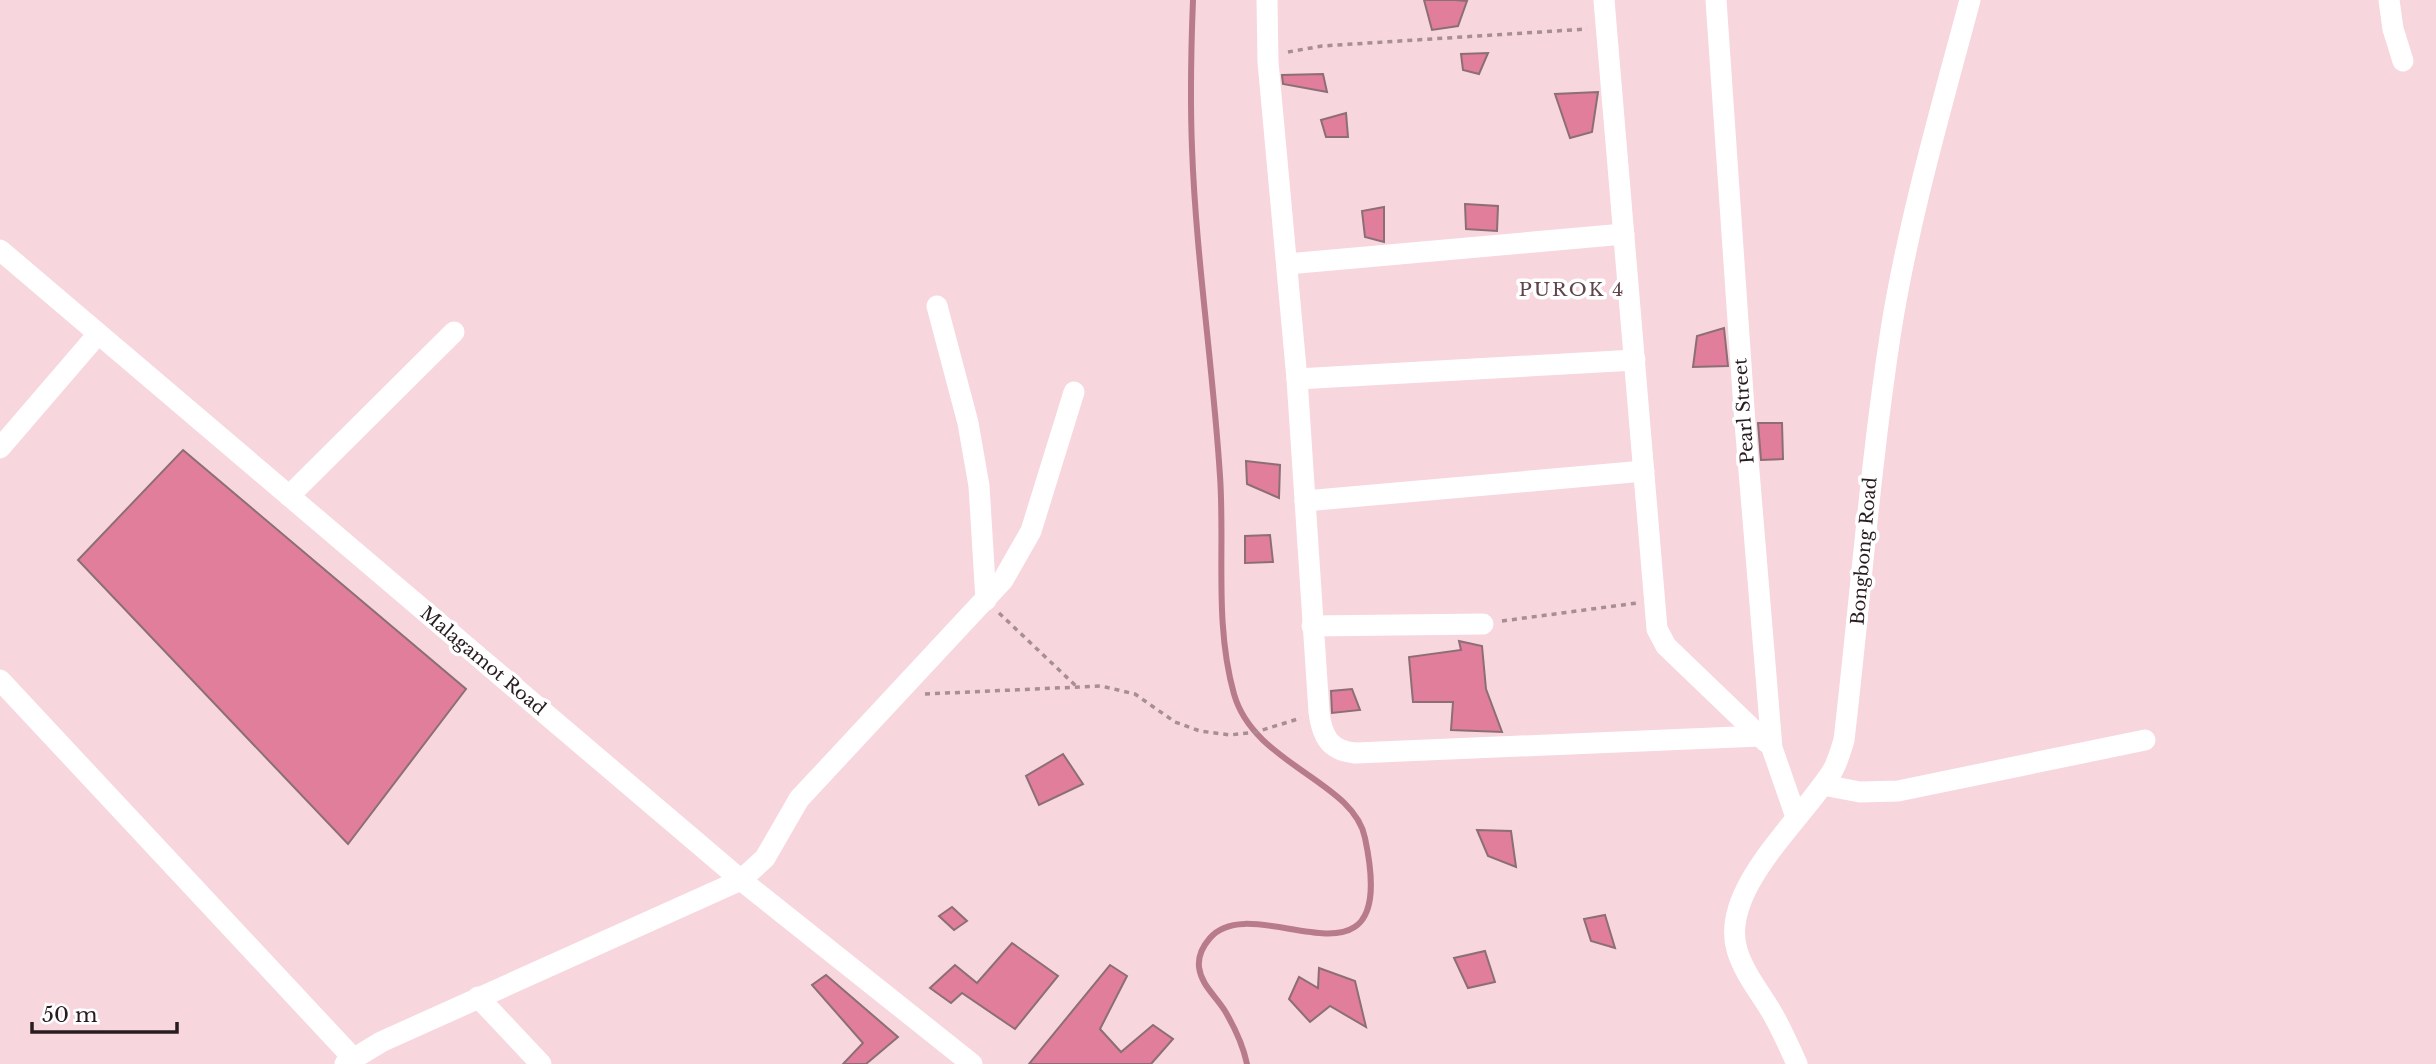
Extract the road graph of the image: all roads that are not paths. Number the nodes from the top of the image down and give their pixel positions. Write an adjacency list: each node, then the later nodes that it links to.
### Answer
1 (1267, 0): 9 (street)
2 (1604, 0): 7 (street)
3 (1717, 0): 25 (street, Pearl Street)
4 (1970, 0): 26 (street, Bongbong Road)
5 (2389, 0): 6 (street)
6 (2403, 61)
7 (1624, 234): 9 (street); 13 (street)
8 (0, 250): 12 (street, Malagamot Road)
9 (1287, 264): 14 (street)
10 (937, 306): 20 (street)
11 (454, 331): 18 (street)
12 (98, 334): 16 (street); 18 (street, Malagamot Road)
13 (1635, 360): 14 (street); 17 (street)
14 (1297, 379): 19 (street)
15 (1074, 393): 20 (street)
16 (0, 448)
17 (1644, 471): 19 (street); 25 (street)
18 (289, 496): 28 (street, Malagamot Road)
19 (1305, 501): 22 (street)
20 (986, 600): 28 (street)
21 (1483, 624): 22 (street)
22 (1312, 626): 25 (street)
23 (0, 680): 30 (street)
24 (2145, 740): 26 (street)
25 (1766, 742): 27 (street, Pearl Street)
26 (1823, 785): 27 (street, Bongbong Road)
27 (1796, 817): 33 (street, Bongbong Road)
28 (741, 880): 29 (street); 32 (street, Malagamot Road)
29 (478, 997): 30 (street); 31 (street)
30 (349, 1061)
31 (541, 1064)
32 (972, 1064)
33 (1797, 1064)

